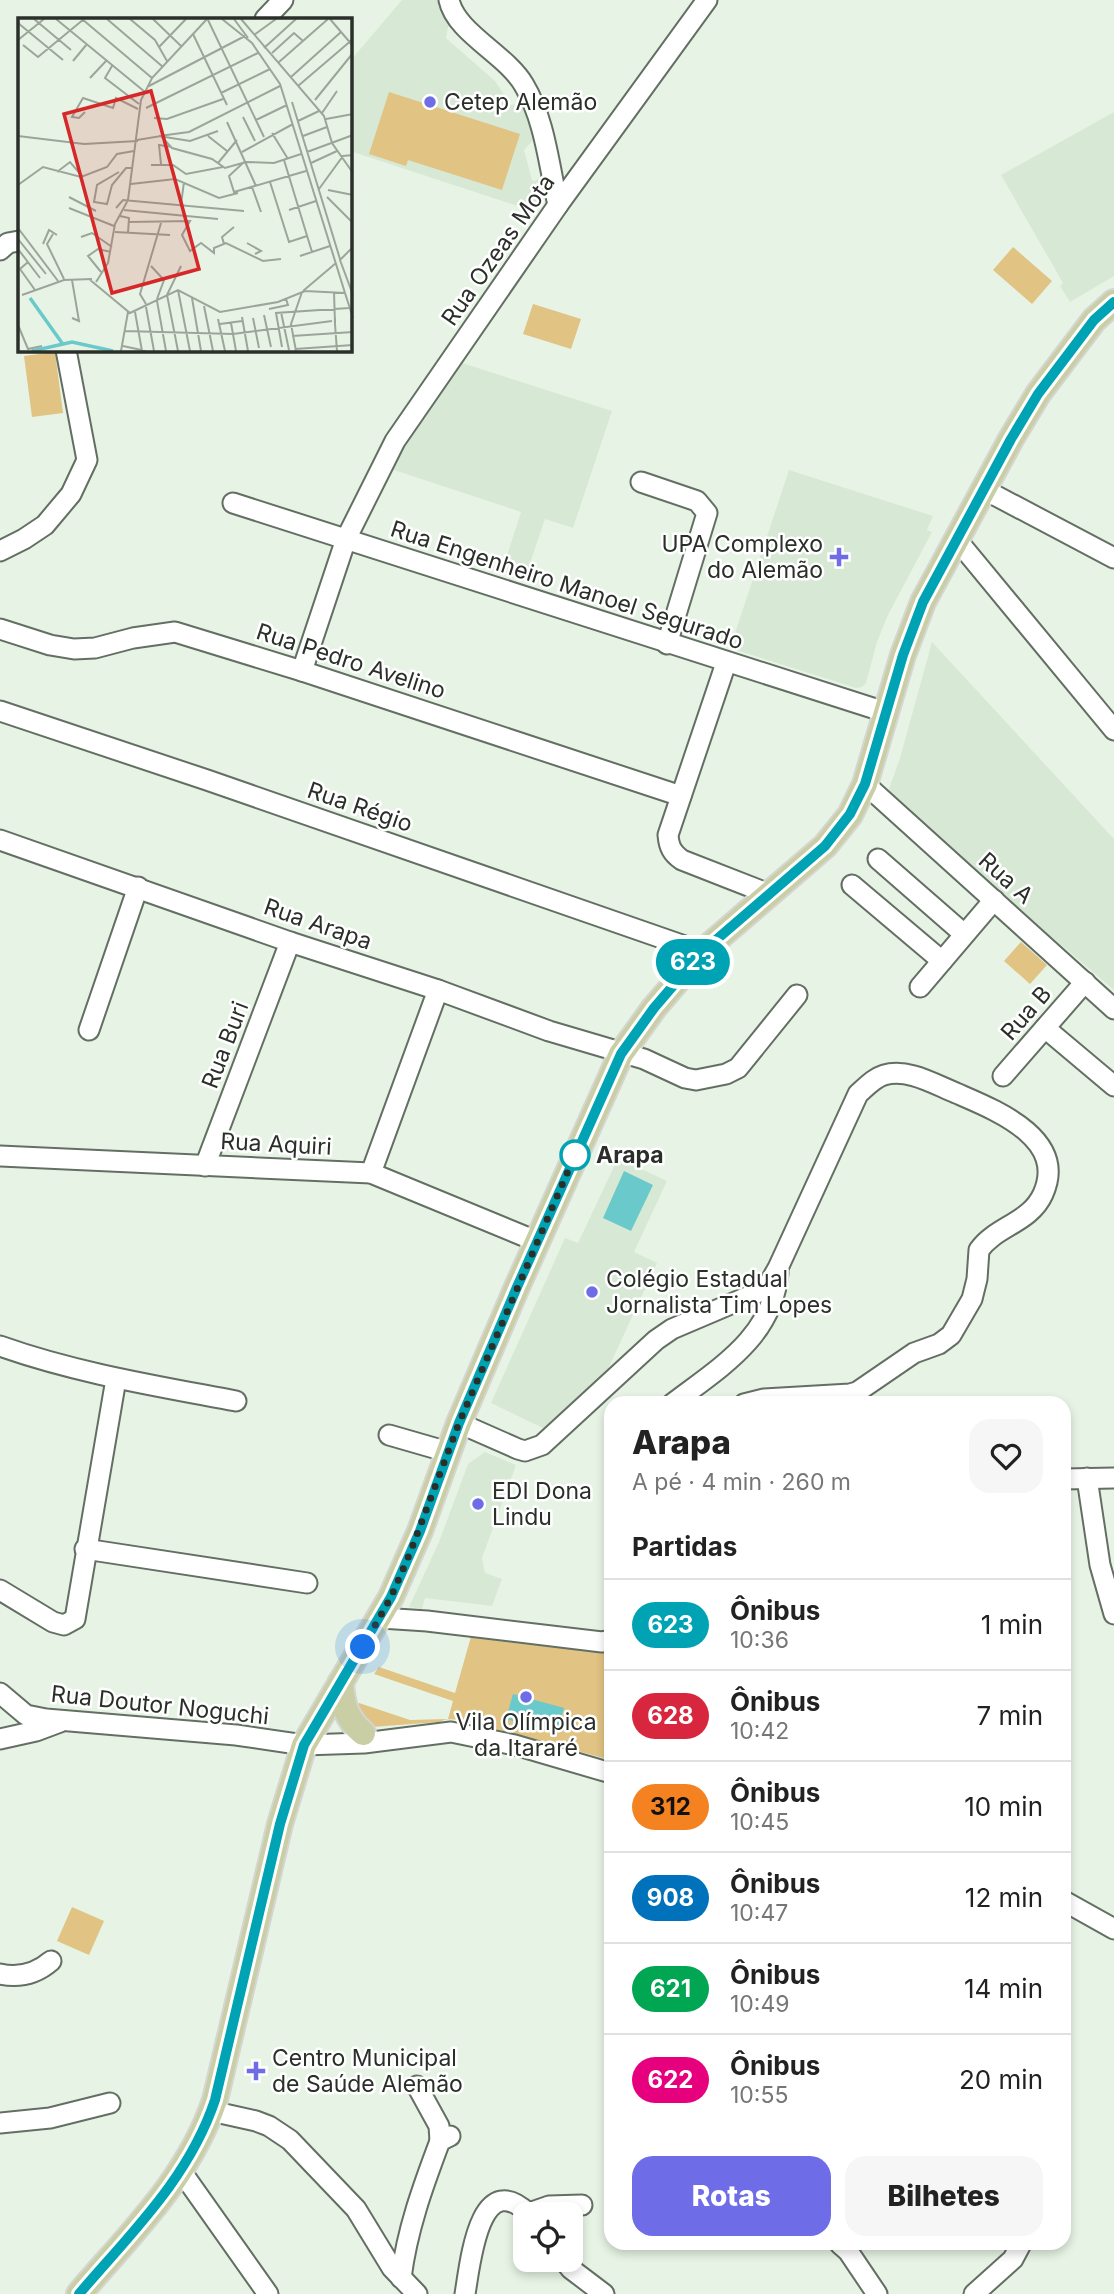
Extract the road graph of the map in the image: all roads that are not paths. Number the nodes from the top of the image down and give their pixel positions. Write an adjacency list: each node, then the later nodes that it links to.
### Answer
1 (283, 0): 4 (street)
2 (449, 0): 5 (street)
3 (706, 0): 5 (street, Rua Ozeas Mota)
4 (266, 18)
5 (558, 205): 15 (street, Rua Ozeas Mota)
6 (18, 241): 7 (street)
7 (0, 250)
8 (1114, 302): 10 (main road)
9 (1114, 322): 10 (main road)
10 (1080, 340): 13 (main road)
11 (66, 352): 17 (street)
12 (641, 482): 20 (street)
13 (985, 490): 16 (main road); 18 (street)
14 (233, 503): 15 (street, Rua Engenheiro Manoel Segurado)
15 (346, 539): 20 (street, Rua Engenheiro Manoel Segurado); 22 (street, Rua Ozeas Mota)
16 (957, 540): 24 (main road); 25 (street)
17 (0, 551)
18 (1114, 558)
19 (0, 629): 22 (street, Rua Pedro Avelino)
20 (667, 643): 21 (street, Rua Engenheiro Manoel Segurado)
21 (726, 663): 24 (street, Rua Engenheiro Manoel Segurado); 27 (street)
22 (302, 671): 27 (street, Rua Pedro Avelino)
23 (0, 711): 36 (street, Rua Régio)
24 (886, 712): 26 (main road)
25 (1114, 730)
26 (865, 784): 32 (main road); 33 (street, Rua A)
27 (681, 796): 32 (street)
28 (0, 841): 31 (street, Rua Arapa)
29 (878, 859): 34 (street)
30 (852, 885): 37 (street)
31 (138, 887): 35 (street, Rua Arapa); 44 (street)
32 (769, 894): 36 (main road)
33 (994, 900): 34 (street); 38 (street, Rua A)
34 (964, 934): 37 (street)
35 (290, 942): 40 (street, Rua Arapa); 49 (street, Rua Buri)
36 (702, 952): 45 (main road)
37 (942, 961): 39 (street)
38 (1085, 982): 42 (street, Rua A); 43 (street, Rua B)
39 (919, 987)
40 (438, 990): 45 (street, Rua Arapa); 50 (street)
41 (797, 995): 45 (street, Rua Arapa)
42 (1114, 1009)
43 (1045, 1028): 46 (street, Rua B); 47 (street)
44 (89, 1030)
45 (621, 1054): 51 (main road)
46 (1003, 1076)
47 (1114, 1086)
48 (0, 1156): 49 (street, Rua Aquiri)
49 (205, 1166): 50 (street, Rua Aquiri)
50 (371, 1173): 51 (street, Rua Aquiri)
51 (536, 1241): 58 (main road)
52 (778, 1268): 55 (street); 56 (street); 58 (street)
53 (0, 1346): 54 (street)
54 (116, 1379): 57 (street); 64 (street)
55 (682, 1396)
56 (816, 1396)
57 (236, 1401)
58 (459, 1423): 60 (main road)
59 (389, 1436): 60 (street)
60 (448, 1452): 68 (main road)
61 (1087, 1478): 62 (street); 63 (street); 67 (street)
62 (1114, 1478)
63 (1071, 1479)
64 (85, 1549): 65 (street); 66 (street)
65 (307, 1583)
66 (0, 1590)
67 (1114, 1614)
68 (381, 1618): 69 (street); 70 (main road)
69 (604, 1642)
70 (341, 1682): 75 (main road); 77 (main road)
71 (0, 1693): 73 (street, Rua Doutor Noguchi)
72 (0, 1705): 73 (street)
73 (26, 1715): 74 (street, Rua Doutor Noguchi)
74 (61, 1721): 76 (street); 77 (street, Rua Doutor Noguchi)
75 (372, 1737): 77 (street, Rua Doutor Noguchi); 78 (street, Rua Doutor Noguchi)
76 (0, 1739)
77 (298, 1740): 85 (main road)
78 (604, 1771)
79 (1071, 1905): 80 (street)
80 (1114, 1929)
81 (51, 1961): 82 (street)
82 (0, 1974)
83 (417, 2086): 92 (street)
84 (110, 2103): 86 (street)
85 (211, 2111): 87 (main road); 92 (street)
86 (0, 2123)
87 (181, 2171): 93 (main road); 94 (street)
88 (513, 2202): 96 (street)
89 (851, 2250): 98 (street)
90 (1018, 2250): 99 (street)
91 (575, 2272): 97 (street)
92 (401, 2278): 95 (street)
93 (79, 2294)
94 (268, 2294)
95 (417, 2294)
96 (465, 2294)
97 (604, 2294)
98 (877, 2294)
99 (974, 2294)

